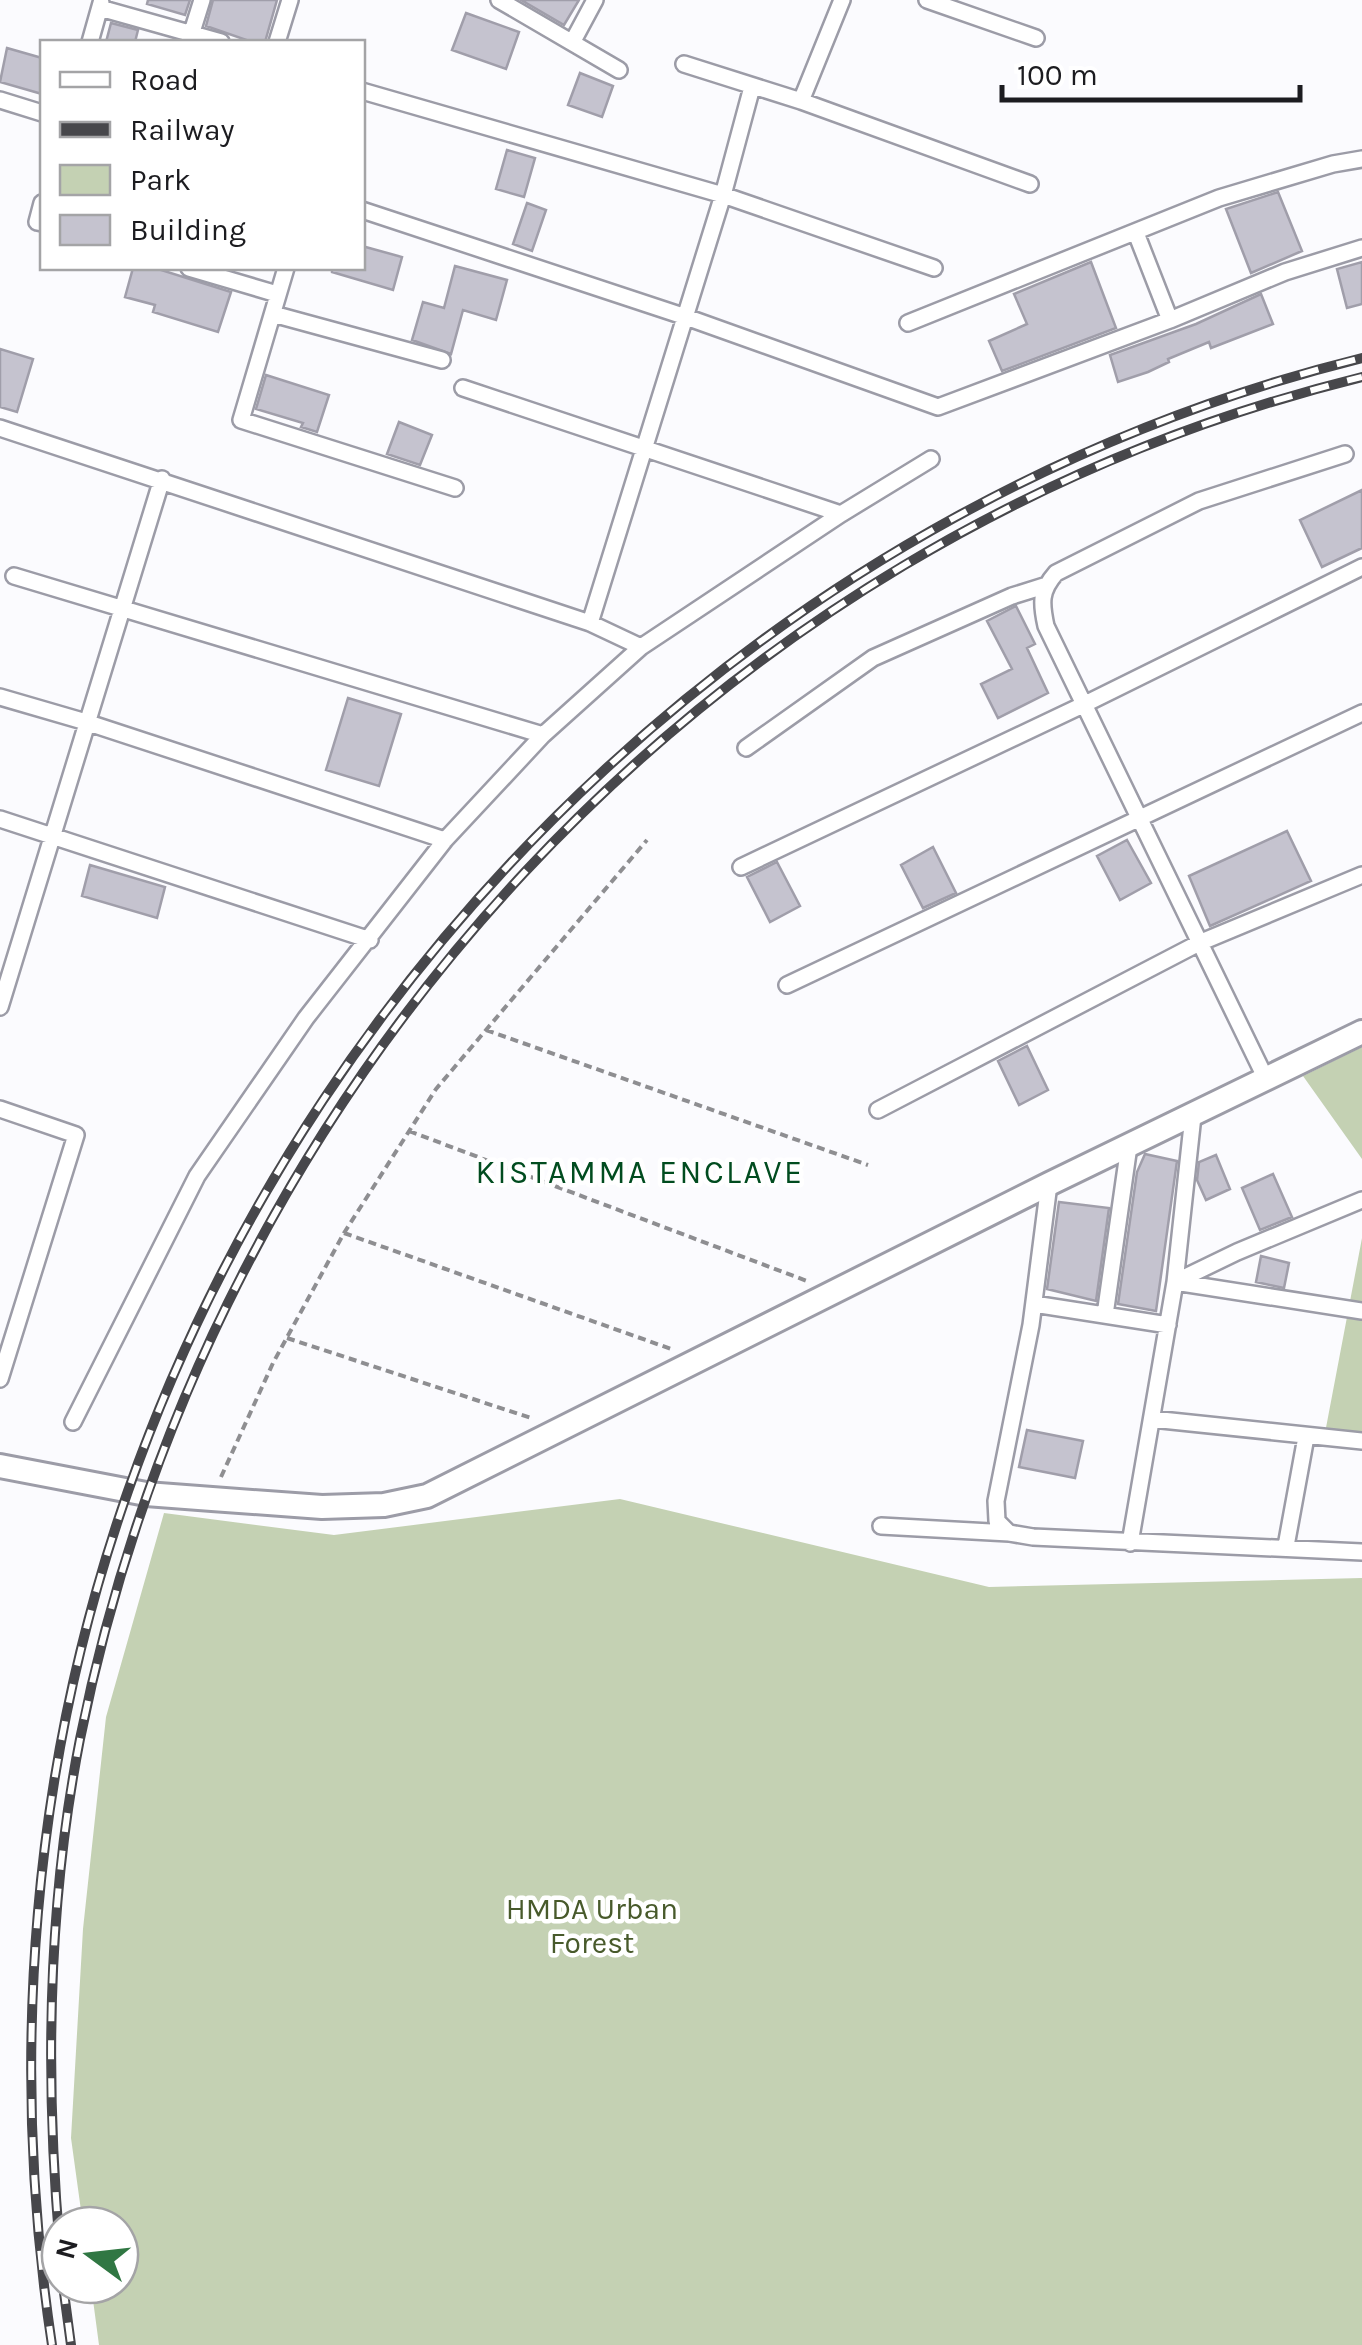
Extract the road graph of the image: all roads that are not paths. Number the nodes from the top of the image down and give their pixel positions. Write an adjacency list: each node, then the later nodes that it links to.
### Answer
1 (202, 0): 8 (street)
2 (290, 0): 12 (street)
3 (499, 0): 13 (street)
4 (596, 0): 13 (street)
5 (842, 0): 19 (street)
6 (927, 0): 9 (street)
7 (101, 4): 8 (street); 10 (street)
8 (192, 32): 11 (street)
9 (1036, 38)
10 (91, 40)
11 (215, 40)
12 (278, 40)
13 (573, 41): 15 (street)
14 (684, 64): 16 (street)
15 (619, 70)
16 (752, 87): 19 (street); 23 (street)
17 (365, 92): 23 (street)
18 (0, 100): 20 (street)
19 (801, 101): 22 (street)
20 (40, 112)
21 (1362, 159): 25 (street)
22 (1030, 184)
23 (723, 195): 27 (street); 32 (street)
24 (365, 211): 32 (street)
25 (1136, 233): 33 (street); 34 (street)
26 (1362, 248): 33 (street)
27 (934, 268)
28 (197, 270): 30 (street)
29 (285, 270): 30 (street)
30 (277, 294): 31 (street)
31 (273, 314): 35 (street); 42 (street)
32 (686, 316): 33 (street); 38 (street)
33 (1170, 320)
34 (908, 323)
35 (442, 360)
36 (464, 388): 38 (street)
37 (0, 428): 41 (street)
38 (642, 446): 43 (street); 48 (street)
39 (1345, 454): 46 (street)
40 (931, 459): 43 (street)
41 (162, 480): 47 (street); 48 (street)
42 (454, 488)
43 (841, 514): 49 (street)
44 (1362, 567): 51 (street)
45 (14, 576): 47 (street)
46 (1044, 586): 51 (street); 55 (street)
47 (122, 607): 53 (street); 54 (street)
48 (590, 623): 49 (street)
49 (641, 648): 54 (street)
50 (0, 697): 53 (street)
51 (1085, 704): 57 (street); 60 (street)
52 (1362, 713): 57 (street)
53 (86, 722): 58 (street); 59 (street)
54 (544, 735): 59 (street)
55 (746, 748)
56 (0, 819): 58 (street)
57 (1140, 820): 63 (street); 64 (street)
58 (53, 836): 62 (street); 65 (street)
59 (445, 840): 62 (street)
60 (741, 867)
61 (1362, 876): 63 (street)
62 (370, 940): 81 (street)
63 (1199, 944): 67 (street); 69 (street)
64 (788, 985)
65 (0, 1007)
66 (1362, 1032): 67 (street)
67 (1265, 1076): 70 (street)
68 (0, 1110): 79 (street)
69 (878, 1110)
70 (1193, 1116): 71 (street); 74 (street)
71 (1129, 1146): 72 (street); 77 (street)
72 (1048, 1184): 75 (street); 84 (street)
73 (1362, 1200): 74 (street)
74 (1175, 1282): 76 (street); 78 (street)
75 (1034, 1304): 77 (street); 86 (street)
76 (1362, 1311)
77 (1105, 1315): 78 (street)
78 (1168, 1325): 80 (street)
79 (0, 1379)
80 (1152, 1419): 82 (street); 87 (street)
81 (72, 1422)
82 (1306, 1436): 83 (street); 88 (street)
83 (1362, 1441)
84 (0, 1466)
85 (881, 1526): 86 (street)
86 (1009, 1534): 87 (street)
87 (1130, 1543): 88 (street)
88 (1286, 1546): 89 (street)
89 (1362, 1552)

